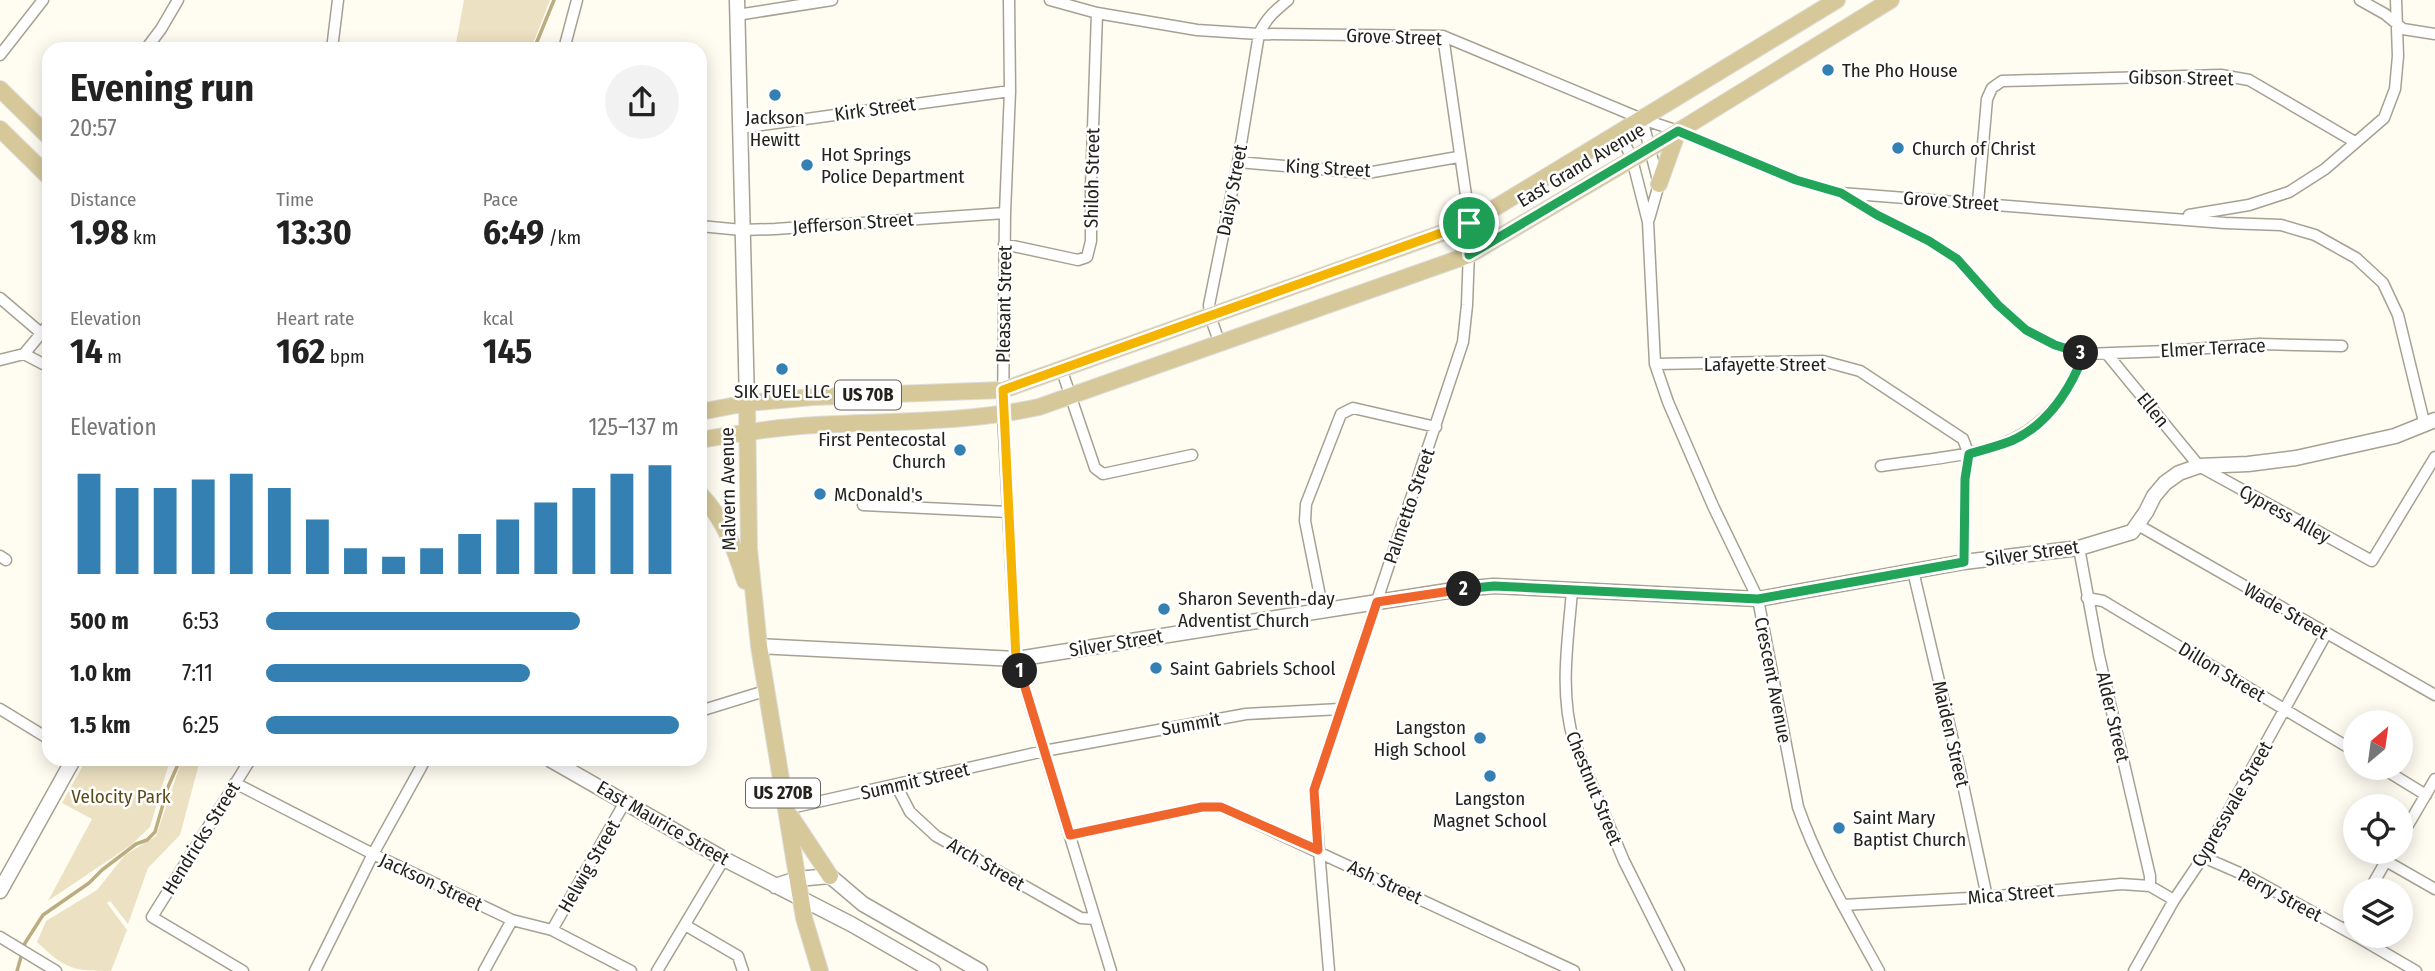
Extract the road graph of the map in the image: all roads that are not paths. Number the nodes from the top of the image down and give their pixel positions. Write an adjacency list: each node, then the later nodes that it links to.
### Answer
1 (43, 0): 23 (street)
2 (178, 0): 20 (street)
3 (338, 0): 21 (street)
4 (576, 0): 22 (street)
5 (737, 0): 15 (street, Malvern Avenue)
6 (832, 0): 15 (street)
7 (1009, 0): 25 (street, Pleasant Street)
8 (1050, 0): 14 (street, Grove Street)
9 (1289, 0): 17 (street)
10 (1837, 0): 26 (main road, East Grand Avenue / US 70B)
11 (1891, 0): 30 (main road, East Grand Avenue / US 70B)
12 (2360, 0): 16 (street)
13 (2396, 0): 16 (street)
14 (1097, 13): 17 (street, Grove Street); 47 (street, Shiloh Street)
15 (737, 15): 27 (street, Malvern Avenue)
16 (2395, 22): 18 (street); 32 (street)
17 (1259, 34): 19 (street, Grove Street); 36 (street, Daisy Street)
18 (2435, 34)
19 (1443, 36): 26 (street, Grove Street); 34 (street, Palmetto Street)
20 (151, 42)
21 (333, 42)
22 (566, 42)
23 (0, 55)
24 (0, 89): 29 (main road)
25 (1010, 91): 27 (street, Kirk Street); 41 (street, Pleasant Street)
26 (1642, 119): 30 (street, Grove Street); 31 (main road, East Grand Avenue / US 70B); 33 (street, Crescent Avenue)
27 (740, 128): 46 (street, Malvern Avenue)
28 (0, 129): 37 (main road)
29 (42, 130)
30 (1678, 131): 33 (main road, East Grand Avenue / US 70B); 38 (main road); 39 (street, Grove Street)
31 (1620, 133): 35 (street, Crescent Avenue); 44 (main road, East Grand Avenue / US 70B)
32 (2356, 142): 40 (street, Gibson Street); 42 (street)
33 (1651, 148): 35 (main road, East Grand Avenue / US 70B); 38 (street, Crescent Avenue)
34 (1458, 157): 36 (street, King Street); 44 (street, Palmetto Street)
35 (1632, 159): 43 (street, Crescent Avenue); 48 (main road, East Grand Avenue / US 70B)
36 (1238, 162): 50 (street, Daisy Street)
37 (42, 168)
38 (1659, 184): 43 (street, Crescent Avenue)
39 (1841, 193): 40 (street, Grove Street); 56 (street, Elmer Terrace)
40 (1978, 202): 42 (street, Grove Street)
41 (1005, 213): 46 (street, Jefferson Street); 47 (street, Pleasant Street)
42 (2176, 217): 67 (street, Grove Street)
43 (1648, 222): 60 (street, Crescent Avenue)
44 (1469, 223): 48 (street, Palmetto Street); 50 (main road, East Grand Avenue / US 70B)
45 (707, 227): 46 (street, Jefferson Street)
46 (742, 230): 64 (street, Malvern Avenue)
47 (1004, 244): 62 (street, Pleasant Street)
48 (1469, 255): 53 (main road, East Grand Avenue / US 70B); 68 (street, Palmetto Street)
49 (0, 298): 51 (street)
50 (1210, 316): 53 (street, Daisy Street); 61 (main road, East Grand Avenue / US 70B)
51 (42, 326)
52 (42, 334): 55 (street)
53 (1220, 344): 63 (main road, East Grand Avenue / US 70B)
54 (2342, 346): 57 (street, Elmer Terrace)
55 (24, 354): 58 (street); 59 (street)
56 (2084, 354): 57 (street, Elmer Terrace); 71 (street)
57 (2107, 354): 75 (street, Ellen)
58 (0, 360)
59 (42, 363)
60 (1656, 364): 71 (street, Lafayette Street); 85 (street, Crescent Avenue)
61 (1062, 370): 62 (main road, East Grand Avenue / US 70B); 63 (street)
62 (1003, 390): 64 (main road, East Grand Avenue / US 70B); 66 (street, Pleasant Street)
63 (1070, 397): 66 (main road, East Grand Avenue / US 70B); 72 (street)
64 (747, 403): 65 (main road, East Grand Avenue / US 70B); 69 (main road, Malvern Avenue / US 270B)
65 (707, 411)
66 (1003, 414): 69 (main road, East Grand Avenue / US 70B); 78 (street, Pleasant Street)
67 (2430, 423): 75 (street)
68 (1436, 427): 86 (street, Palmetto Street); 87 (street)
69 (747, 431): 70 (main road, East Grand Avenue / US 70B); 88 (main road, Malvern Avenue / US 270B)
70 (707, 439)
71 (1969, 454): 74 (street); 81 (street)
72 (1192, 455)
73 (2435, 457): 75 (street, Cypress Alley)
74 (1881, 466)
75 (2199, 466): 79 (street)
76 (707, 503): 88 (main road, US 270B)
77 (863, 505): 78 (street)
78 (1008, 512): 91 (street, Pleasant Street)
79 (2137, 525): 80 (street, Silver Street); 89 (street, Wade Street)
80 (2079, 548): 81 (street, Silver Street); 84 (street, Alder Street)
81 (1964, 562): 82 (street, Silver Street)
82 (1913, 571): 85 (street, Silver Street); 125 (street, Maiden Street)
83 (1572, 591): 85 (street, Silver Street); 86 (street, Silver Street); 151 (street, Chestnut Street)
84 (2087, 598): 97 (street, Dillon Street); 122 (street, Alder Street)
85 (1758, 599): 129 (street, Crescent Avenue)
86 (1377, 602): 87 (street, Silver Street); 96 (street, Palmetto Street)
87 (1323, 611): 91 (street, Silver Street)
88 (755, 613): 90 (main road, Malvern Avenue / US 270B)
89 (2326, 634): 93 (street, Wade Street); 97 (street, Cypressvale Street)
90 (759, 646): 91 (street, Silver Street); 92 (main road, Malvern Avenue / US 270B)
91 (1016, 659): 100 (street, Pleasant Street)
92 (765, 691): 95 (street); 111 (main road, Malvern Avenue / US 270B)
93 (2435, 695)
94 (0, 709): 98 (street)
95 (707, 709)
96 (1340, 709): 100 (street, Summit); 114 (street, Palmetto Street)
97 (2285, 710): 99 (street, Dillon Street); 116 (street, Cypressvale Street)
98 (42, 735)
99 (2343, 744)
100 (1044, 751): 108 (street, Summit Street); 113 (street, Pleasant Street)
101 (70, 766): 124 (street)
102 (246, 766): 107 (street, Hendricks Street)
103 (422, 766): 115 (street)
104 (562, 766): 110 (street, East Maurice Street)
105 (2435, 779): 109 (street)
106 (2402, 780): 109 (street)
107 (235, 783): 115 (street, Jackson Street); 139 (street, Hendricks Street)
108 (896, 785): 111 (street, Summit Street); 130 (street, Arch Street)
109 (2426, 795): 112 (street)
110 (625, 802): 117 (street, East Maurice Street); 135 (street, Helwig Street)
111 (786, 809): 119 (main road); 120 (main road, Malvern Avenue / US 270B)
112 (2413, 816)
113 (1070, 835): 114 (street, Ash Street); 130 (street, Pleasant Street)
114 (1318, 850): 149 (street, Palmetto Street); 150 (street, Ash Street)
115 (373, 854): 131 (street, Jackson Street); 140 (street)
116 (2203, 857): 127 (street, Cypressvale Street); 134 (street, Perry Street)
117 (724, 859): 121 (street, East Maurice Street); 133 (street)
118 (2399, 864): 123 (street)
119 (830, 876): 120 (street); 128 (street)
120 (797, 879): 121 (street); 126 (main road, Malvern Avenue / US 270B)
121 (775, 886): 126 (street, East Maurice Street)
122 (2150, 886): 125 (street, Mica Street); 127 (street, Mica Street)
123 (2435, 889)
124 (0, 891)
125 (1987, 897): 129 (street, Mica Street)
126 (800, 898): 132 (street); 145 (main road, Malvern Avenue / US 270B)
127 (2175, 900): 153 (street, Cypressvale Street)
128 (863, 904): 132 (street); 147 (street)
129 (1843, 905): 152 (street, Crescent Avenue)
130 (1094, 919): 148 (street, Pleasant Street)
131 (513, 920): 135 (street, Jackson Street); 141 (street)
132 (851, 924): 146 (street)
133 (685, 925): 143 (street); 144 (street)
134 (2343, 929)
135 (552, 930): 142 (street, Jackson Street)
136 (0, 937): 138 (street)
137 (2376, 948): 154 (street, Perry Street)
138 (56, 971)
139 (243, 971)
140 (315, 971)
141 (484, 971)
142 (631, 971)
143 (657, 971)
144 (743, 971)
145 (820, 971)
146 (933, 971)
147 (980, 971)
148 (1111, 971)
149 (1329, 971)
150 (1574, 971)
151 (1679, 971)
152 (1879, 971)
153 (2134, 971)
154 (2416, 971)

